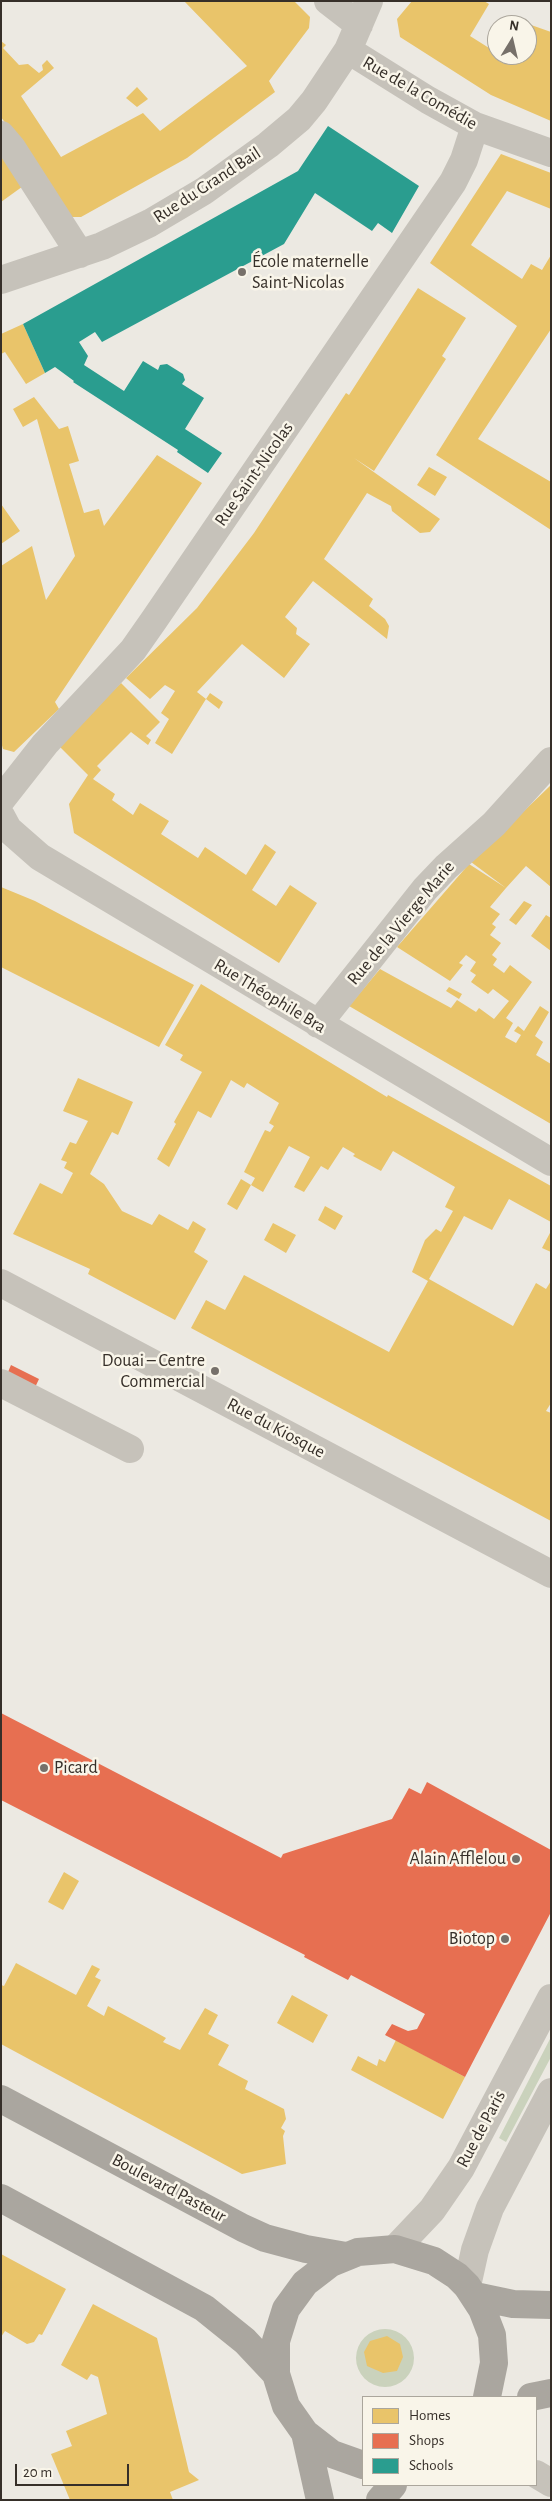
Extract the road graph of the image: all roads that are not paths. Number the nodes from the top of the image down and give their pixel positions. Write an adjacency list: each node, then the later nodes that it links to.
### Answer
1 (328, 1): 2 (street)
2 (364, 13): 3 (street, Rue du Grand Bail)
3 (348, 50): 4 (street, Rue de la Comédie); 7 (street, Rue du Grand Bail)
4 (475, 126): 6 (street, Rue de la Comédie); 10 (street, Rue Saint-Nicolas)
5 (1, 135): 7 (street)
6 (551, 153)
7 (80, 254): 8 (street, Rue du Grand Bail)
8 (1, 280)
9 (550, 765): 12 (street, Rue de la Vierge Marie)
10 (1, 800)
11 (1, 816): 12 (street, Rue Théophile Bra)
12 (318, 1024): 13 (street, Rue Théophile Bra)
13 (551, 1162)
14 (1, 1283): 19 (street, Rue du Kiosque)
15 (1, 1374): 17 (street)
16 (1, 1383): 17 (street)
17 (83, 1425): 18 (street)
18 (130, 1449)
19 (551, 1574)
20 (551, 1998): 24 (street, Rue de Paris)
21 (551, 2092): 26 (street)
22 (1, 2099): 25 (main road, Boulevard Pasteur)
23 (1, 2198): 28 (main road)
24 (395, 2249): 25 (main road); 26 (main road)
25 (346, 2256): 28 (main road)
26 (471, 2291): 27 (main road); 30 (main road)
27 (551, 2305)
28 (276, 2374): 32 (main road)
29 (551, 2393): 31 (main road)
30 (486, 2396)
31 (536, 2396)
32 (305, 2433): 33 (main road); 37 (main road)
33 (362, 2465)
34 (537, 2475): 35 (street)
35 (551, 2483)
36 (392, 2486): 38 (main road)
37 (320, 2500)
38 (380, 2500)

